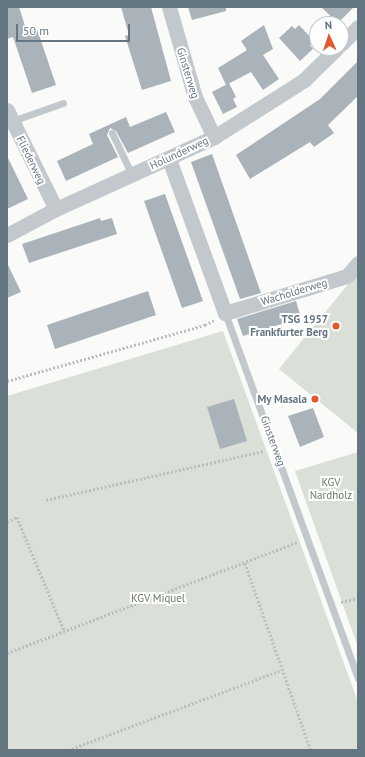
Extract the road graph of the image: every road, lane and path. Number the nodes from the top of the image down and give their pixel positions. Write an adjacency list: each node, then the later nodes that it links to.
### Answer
1 (169, 7): 8 (street, Ginsterweg)
2 (358, 28): 3 (street)
3 (349, 36)
4 (329, 56): 8 (street, Holunderweg)
5 (63, 103): 6 (lane)
6 (10, 116): 11 (street, Fliederweg)
7 (112, 133): 10 (lane)
8 (214, 137): 9 (street, Holunderweg)
9 (169, 159): 10 (street, Holunderweg); 14 (street, Ginsterweg)
10 (132, 175): 11 (street, Holunderweg)
11 (56, 210): 12 (street, Holunderweg)
12 (7, 235)
13 (358, 263): 14 (street, Wacholderweg)
14 (225, 314): 15 (path); 16 (lane, Ginsterweg)
15 (7, 381)
16 (276, 449): 17 (path); 19 (lane, Ginsterweg)
17 (46, 500)
18 (7, 522): 23 (path)
19 (307, 539): 20 (path); 22 (lane, Ginsterweg)
20 (245, 563): 23 (path); 25 (path)
21 (358, 598): 22 (path)
22 (332, 605): 26 (lane, Ginsterweg)
23 (64, 630): 24 (path)
24 (7, 653)
25 (282, 670): 27 (path); 28 (path)
26 (358, 679)
27 (68, 750)
28 (311, 750)

